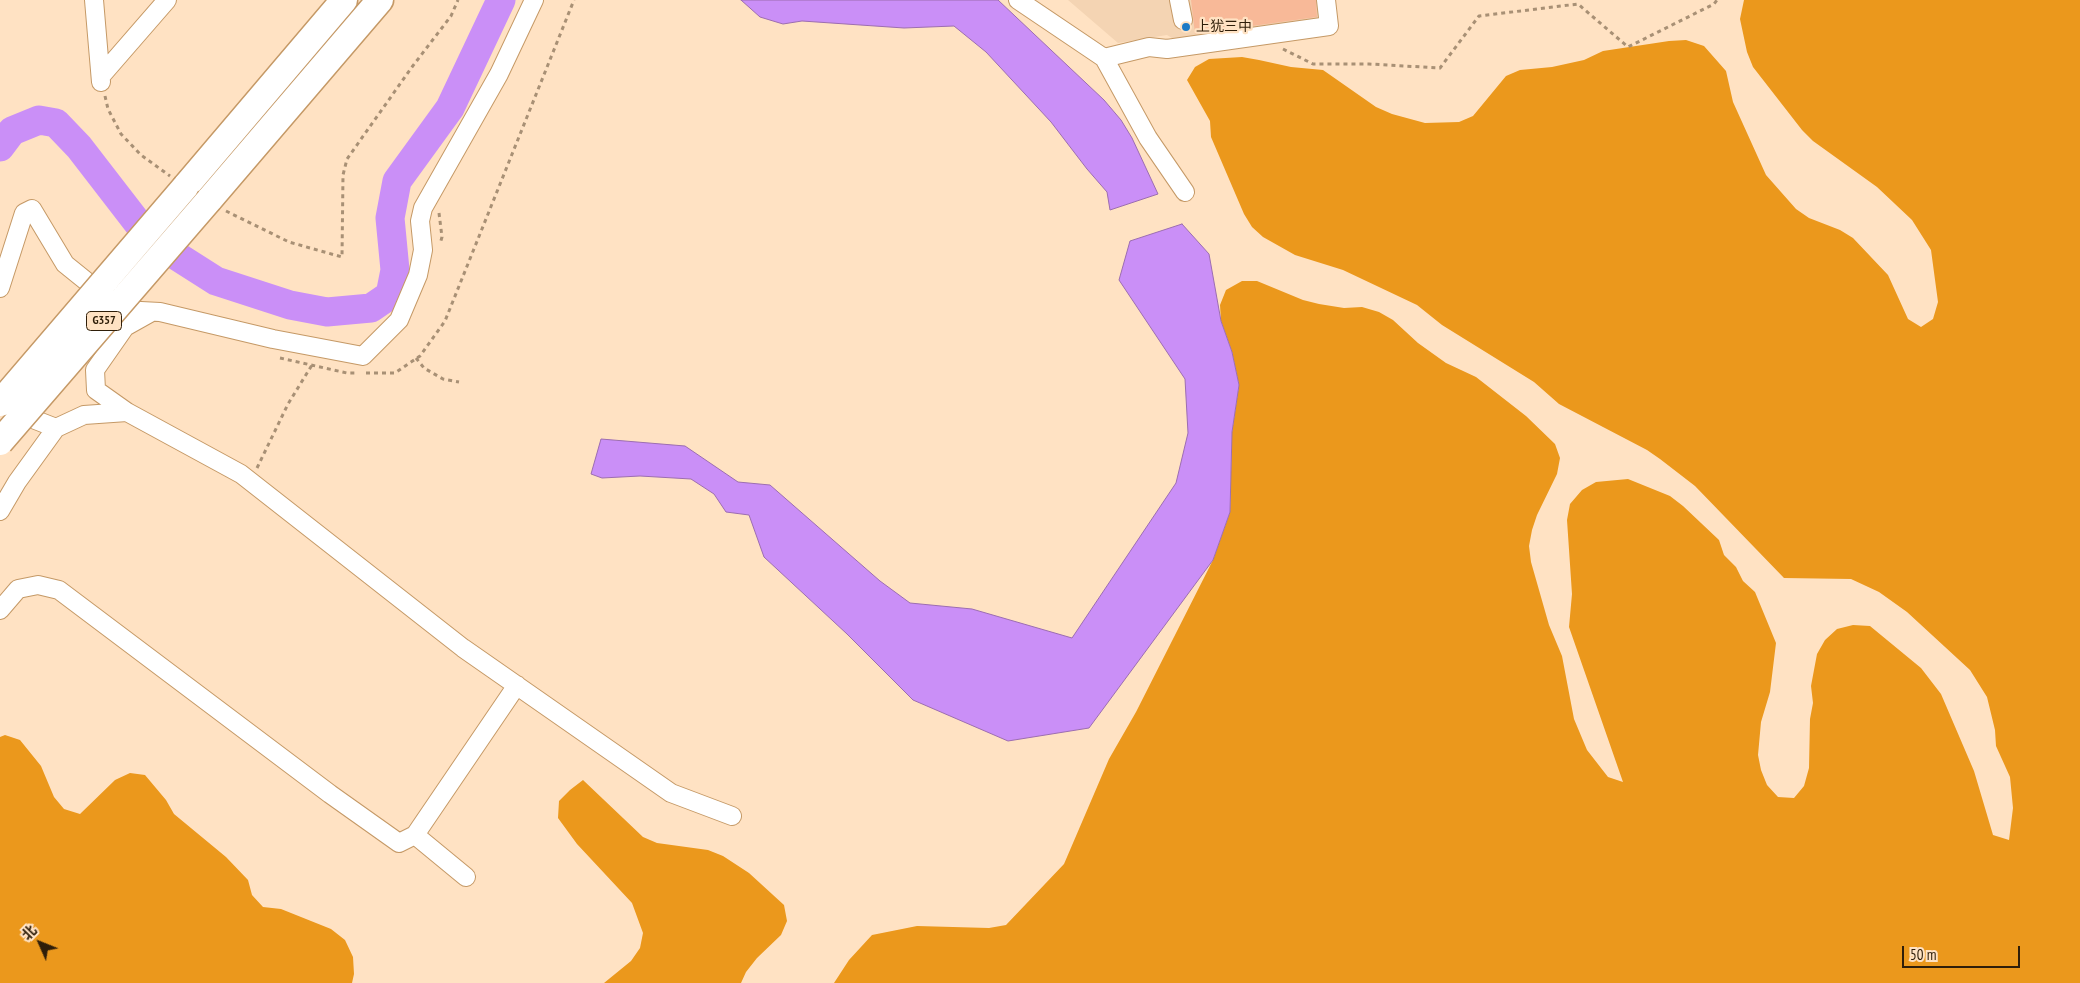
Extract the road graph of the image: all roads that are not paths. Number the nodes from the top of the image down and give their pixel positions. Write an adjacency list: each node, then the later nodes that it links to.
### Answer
1 (94, 0): 2 (street)
2 (167, 0)
3 (344, 0): 14 (highway, G357, bridge)
4 (380, 0): 17 (highway, G357, bridge)
5 (534, 0): 13 (street)
6 (1018, 0): 10 (street)
7 (1179, 0): 9 (street)
8 (1326, 0): 10 (street)
9 (1183, 20)
10 (1104, 58): 11 (street)
11 (1185, 192)
12 (0, 288): 13 (street)
13 (150, 313): 15 (street)
14 (0, 405): 16 (street)
15 (127, 412): 16 (street); 20 (street)
16 (56, 428): 18 (street)
17 (0, 442)
18 (0, 511)
19 (0, 610): 22 (street)
20 (518, 685): 21 (street); 22 (street)
21 (732, 816)
22 (415, 834): 23 (street)
23 (466, 876)

